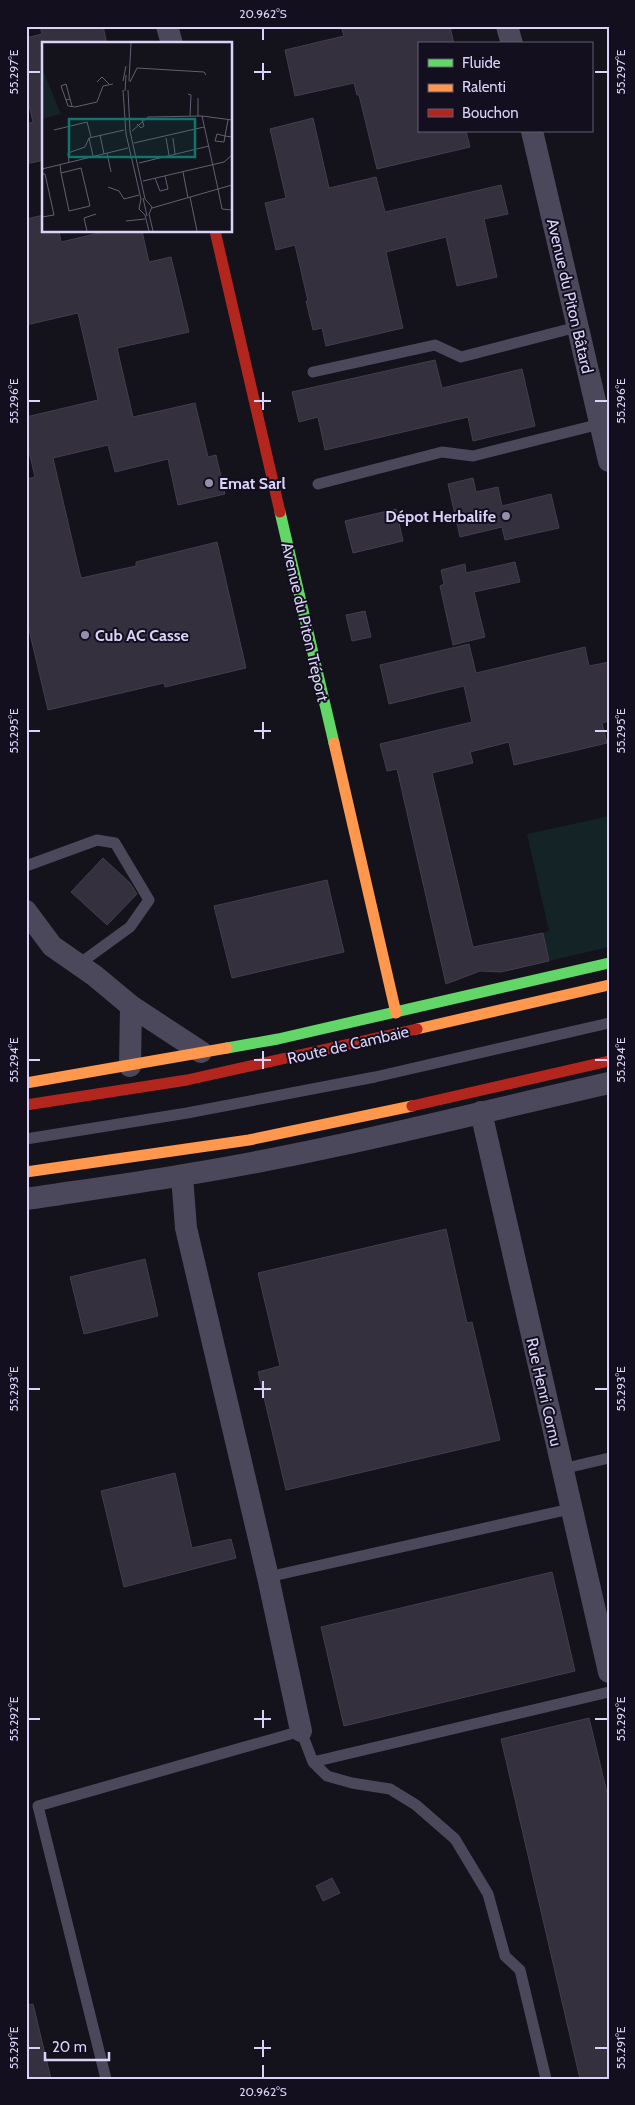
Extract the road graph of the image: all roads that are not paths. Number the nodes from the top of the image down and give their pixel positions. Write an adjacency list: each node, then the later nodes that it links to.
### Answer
1 (168, 26): 3 (street)
2 (507, 26): 4 (street)
3 (172, 42)
4 (511, 42)
5 (532, 132): 7 (street, Avenue du Piton Bâtard)
6 (215, 232): 18 (street, Avenue du Piton Tréport)
7 (578, 327): 8 (lane); 9 (street, Avenue du Piton Bâtard)
8 (313, 372)
9 (600, 424): 10 (street, Avenue du Piton Bâtard); 11 (lane)
10 (609, 461)
11 (318, 484)
12 (26, 866): 15 (lane)
13 (26, 911): 15 (street)
14 (609, 963): 18 (street)
15 (79, 964): 17 (street)
16 (609, 985): 25 (street, Route de Cambaie)
17 (131, 1006): 20 (street); 22 (street)
18 (396, 1013): 20 (street)
19 (609, 1023): 27 (lane)
20 (201, 1052): 22 (street)
21 (609, 1061): 28 (street)
22 (130, 1066): 23 (street)
23 (26, 1083)
24 (609, 1083): 26 (street)
25 (26, 1105)
26 (481, 1112): 29 (street); 32 (street, Rue Henri Cornu)
27 (26, 1139)
28 (26, 1172)
29 (182, 1176): 30 (street); 34 (street)
30 (26, 1199)
31 (609, 1458): 32 (lane)
32 (562, 1468): 33 (street, Rue Henri Cornu)
33 (570, 1509): 34 (lane); 35 (street, Rue Henri Cornu)
34 (268, 1577): 37 (street)
35 (609, 1672)
36 (609, 1692): 38 (lane)
37 (301, 1731): 38 (lane); 39 (lane)
38 (313, 1762): 40 (lane)
39 (106, 2079)
40 (546, 2079)

